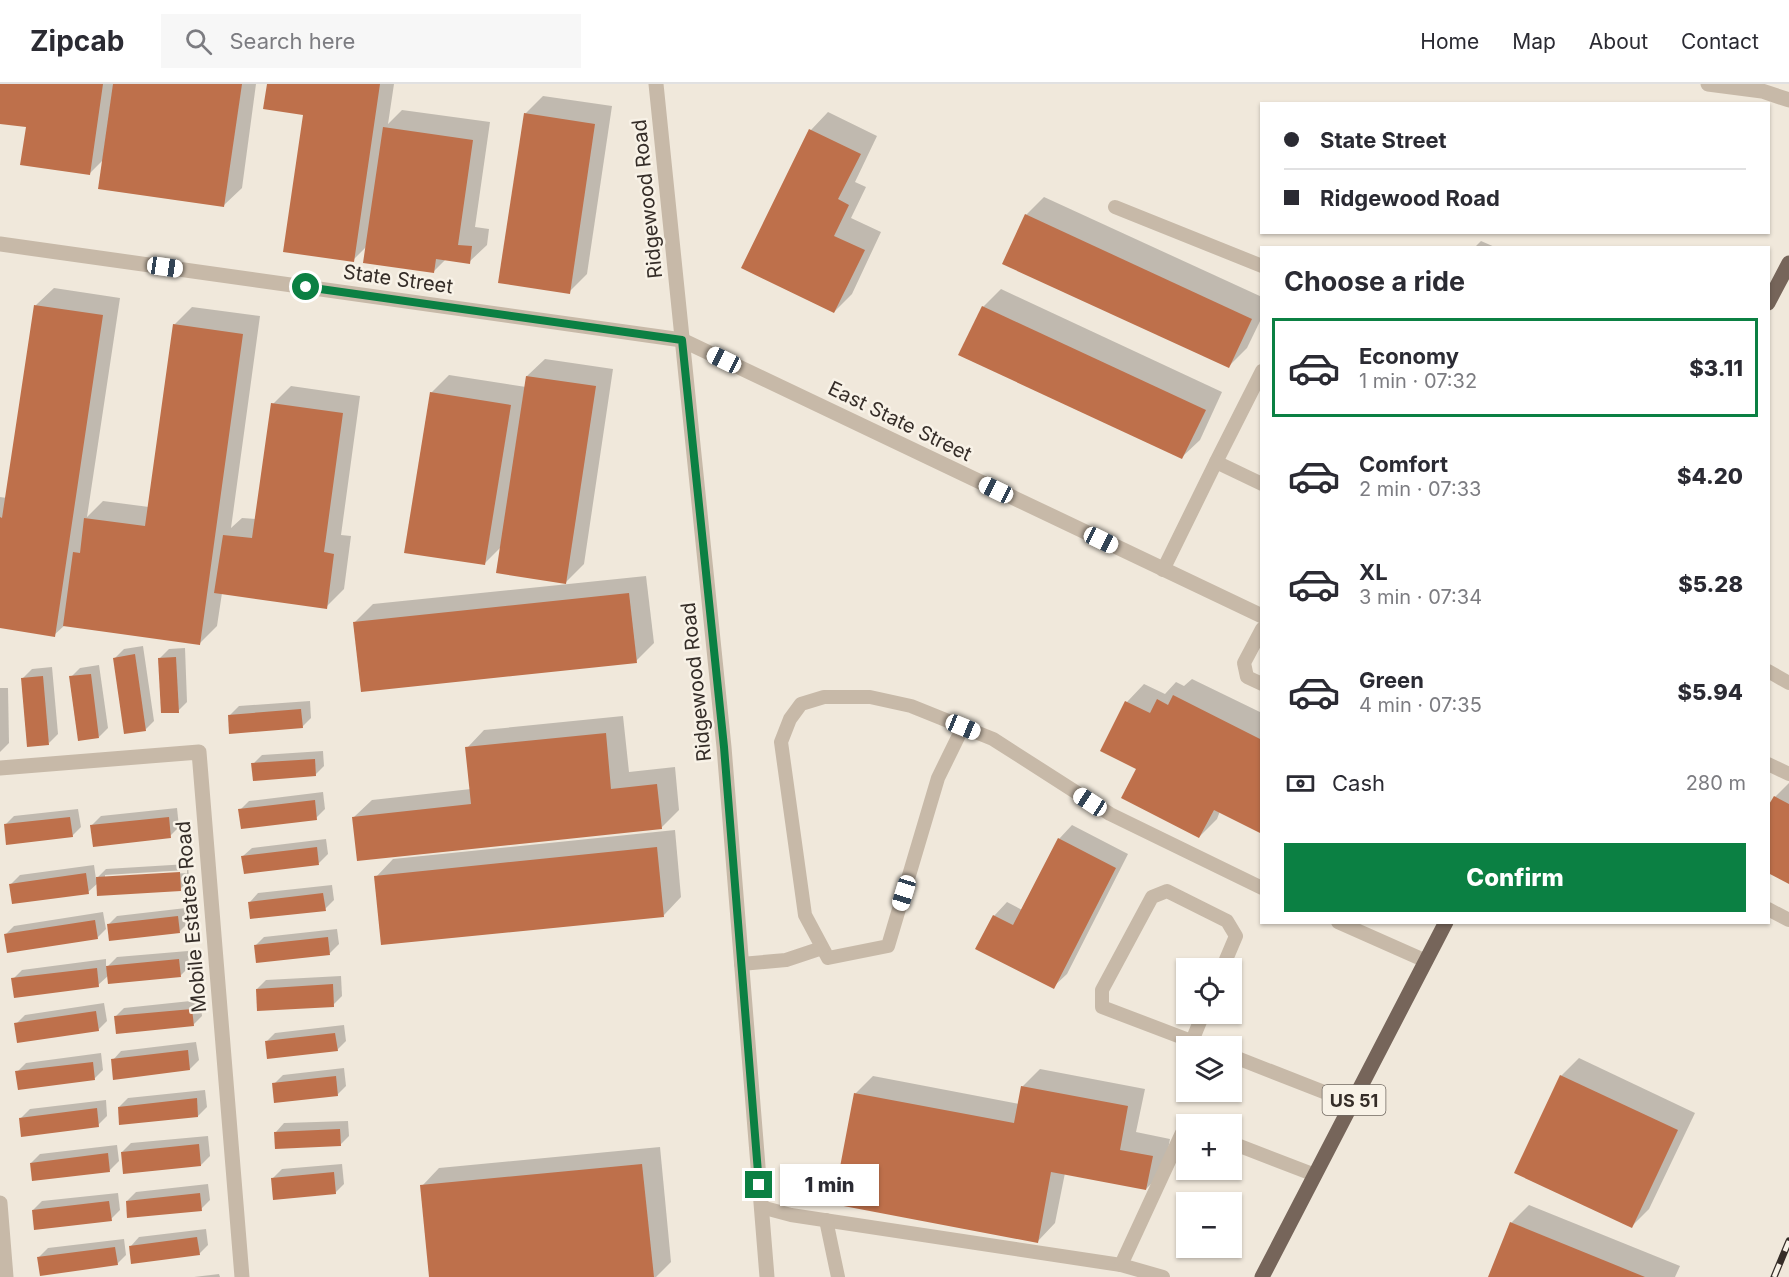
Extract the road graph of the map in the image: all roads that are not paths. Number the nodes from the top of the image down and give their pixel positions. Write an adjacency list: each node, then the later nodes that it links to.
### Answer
1 (656, 84): 9 (street, Ridgewood Road)
2 (1718, 85): 3 (street)
3 (1789, 100)
4 (1115, 207): 7 (lane)
5 (0, 244): 9 (street, State Street)
6 (1789, 263): 8 (main road)
7 (1260, 265)
8 (1770, 299)
9 (682, 340): 13 (street, East State Street); 31 (street, Ridgewood Road)
10 (1260, 375): 11 (lane)
11 (1216, 462): 12 (lane); 13 (lane)
12 (1260, 482)
13 (1163, 570): 14 (street, East State Street)
14 (1260, 615)
15 (1260, 633): 17 (lane)
16 (1770, 672): 18 (lane)
17 (1260, 683)
18 (1789, 683)
19 (963, 727): 23 (lane); 28 (lane); 28 (lane)
20 (1770, 765): 22 (lane)
21 (0, 768): 43 (street, Mobile Estates Road)
22 (1789, 774)
23 (1260, 887)
24 (1770, 910): 25 (lane)
25 (1789, 920)
26 (1343, 924): 30 (lane)
27 (1445, 924): 30 (main road, US 51)
28 (822, 948): 31 (lane)
29 (1227, 958): 32 (lane)
30 (1426, 961): 34 (main road, US 51)
31 (741, 963): 39 (street, Ridgewood Road)
32 (1179, 1036)
33 (1242, 1060): 34 (lane)
34 (1352, 1103): 37 (main road, US 51)
35 (1176, 1145): 41 (lane)
36 (1242, 1147): 37 (lane)
37 (1315, 1175): 47 (main road, US 51)
38 (0, 1203): 42 (street)
39 (761, 1207): 40 (lane); 44 (street, Ridgewood Road)
40 (825, 1220): 41 (lane); 45 (lane)
41 (1121, 1265): 46 (lane)
42 (6, 1277)
43 (242, 1277)
44 (767, 1277)
45 (838, 1277)
46 (1163, 1277)
47 (1262, 1277)

